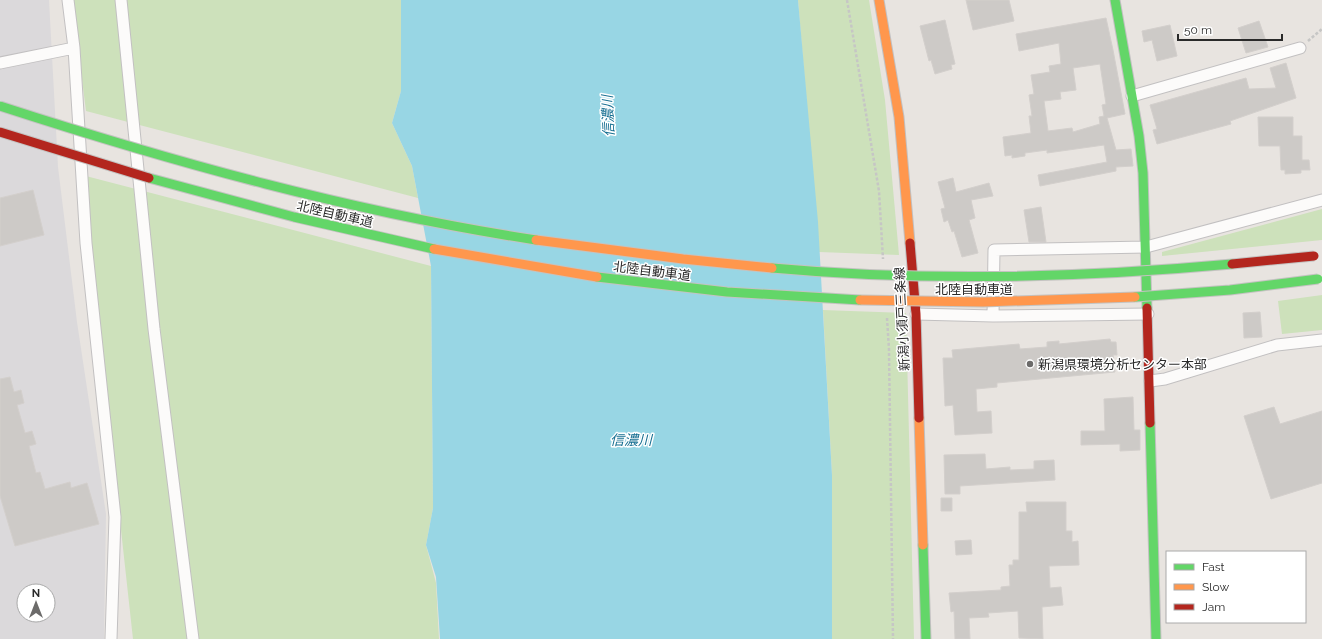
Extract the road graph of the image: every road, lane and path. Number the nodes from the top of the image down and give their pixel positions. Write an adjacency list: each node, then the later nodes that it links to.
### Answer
1 (68, 0): 6 (street)
2 (121, 0): 22 (street)
3 (879, 0): 16 (main road, 新潟小須戸三条線)
4 (1115, 0): 9 (main road)
5 (1322, 29): 7 (path)
6 (74, 48): 8 (street); 21 (street)
7 (1300, 48): 9 (street)
8 (0, 63)
9 (1132, 96): 13 (main road)
10 (0, 106): 14 (main road, 北陸自動車道, bridge)
11 (0, 132): 15 (main road, 北陸自動車道, bridge)
12 (1322, 200): 13 (street)
13 (1146, 247): 17 (main road); 18 (street)
14 (1314, 256)
15 (1318, 279)
16 (916, 314): 18 (street); 23 (main road, 新潟小須戸三条線)
17 (1148, 314): 18 (street); 20 (main road)
18 (993, 316)
19 (1322, 340): 20 (street)
20 (1150, 381): 24 (main road)
21 (111, 639)
22 (193, 639)
23 (926, 639)
24 (1156, 639)

